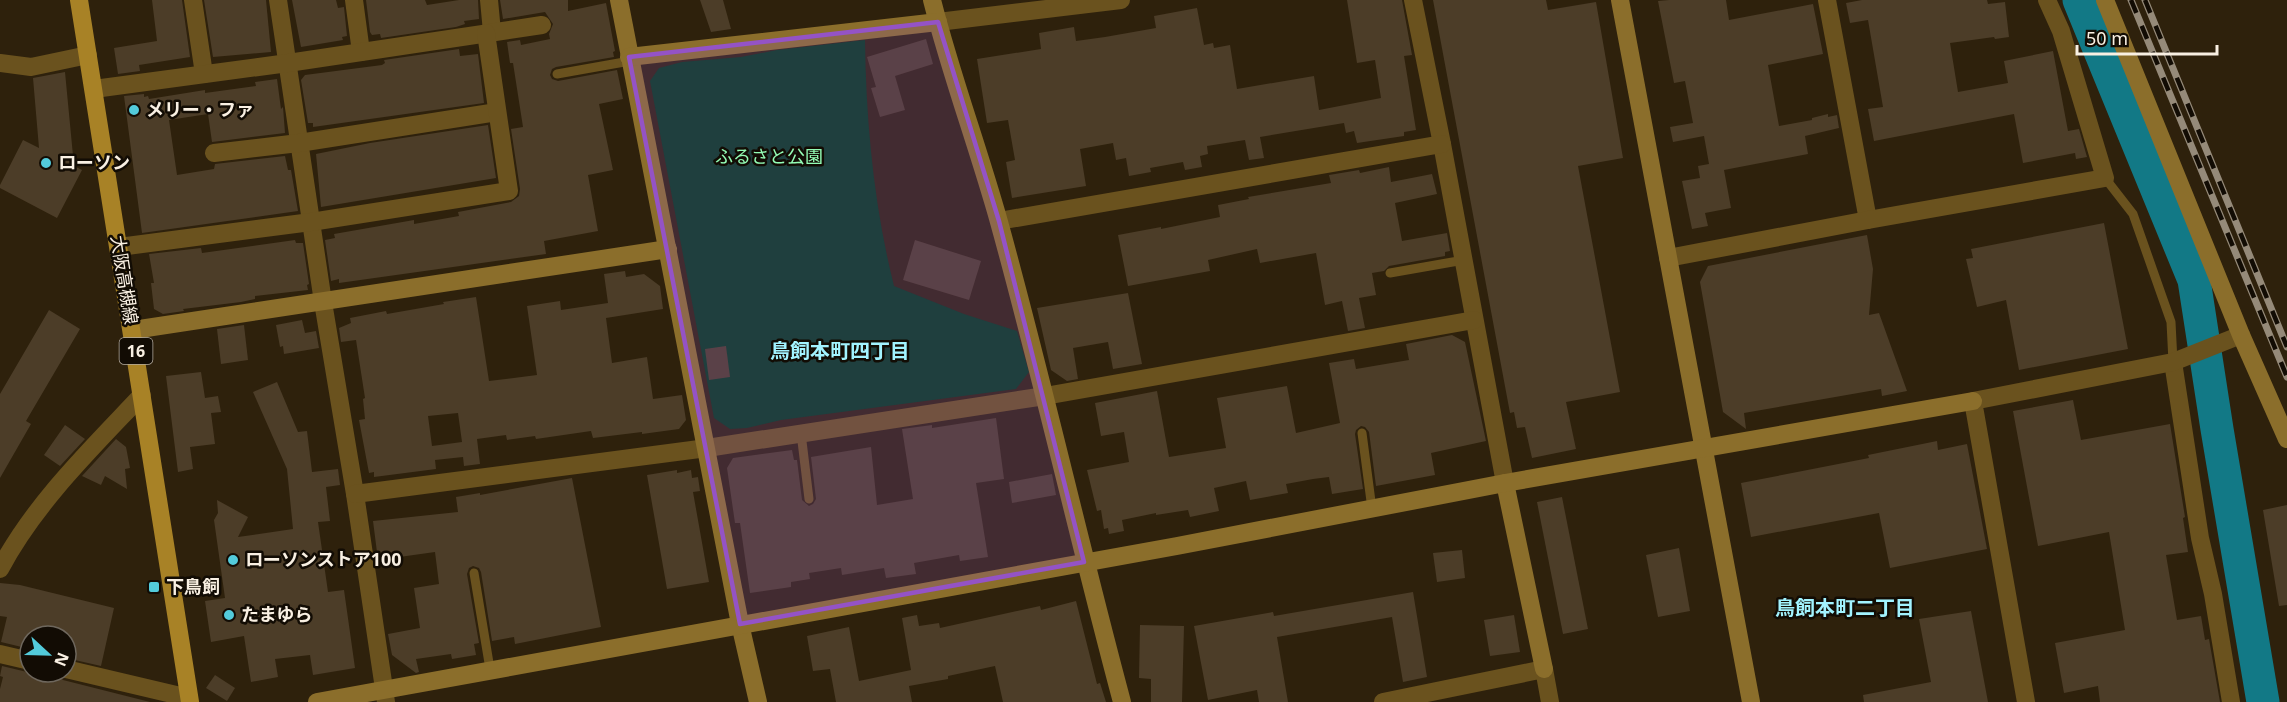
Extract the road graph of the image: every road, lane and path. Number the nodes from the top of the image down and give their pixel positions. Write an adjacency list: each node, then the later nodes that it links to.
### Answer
1 (79, 0): 18 (main road, 大阪高槻線 / 16)
2 (193, 0): 22 (street)
3 (278, 0): 21 (street)
4 (354, 0): 17 (street)
5 (489, 0): 16 (street)
6 (619, 0): 19 (street)
7 (932, 0): 14 (street)
8 (1121, 0): 14 (street)
9 (1413, 0): 27 (street)
10 (1620, 0): 35 (street)
11 (1827, 0): 31 (street)
12 (2047, 0): 29 (street)
13 (2105, 0): 41 (street)
14 (938, 22): 19 (street); 30 (street)
15 (542, 25): 16 (street)
16 (489, 33): 17 (street); 25 (street)
17 (361, 52): 21 (street)
18 (88, 55): 20 (street); 24 (main road, 大阪高槻線 / 16)
19 (630, 59): 23 (lane); 34 (street)
20 (0, 63)
21 (288, 63): 22 (street); 26 (street)
22 (204, 74): 24 (street)
23 (557, 74)
24 (94, 89): 33 (main road, 大阪高槻線 / 16)
25 (497, 112): 26 (street); 32 (street)
26 (300, 143): 28 (street); 32 (street)
27 (1442, 144): 30 (street); 36 (street)
28 (214, 153)
29 (2105, 178): 31 (street); 42 (lane)
30 (999, 220): 44 (street)
31 (1868, 220): 35 (street)
32 (311, 222): 33 (street); 38 (street)
33 (119, 248): 40 (main road, 大阪高槻線 / 16)
34 (668, 249): 38 (street); 49 (street)
35 (1668, 258): 50 (street)
36 (1464, 260): 37 (lane); 39 (street)
37 (1390, 273)
38 (323, 302): 40 (street); 52 (street)
39 (1474, 320): 44 (street); 51 (street)
40 (132, 330): 43 (main road, 大阪高槻線 / 16)
41 (2237, 337): 42 (street); 48 (street)
42 (2174, 362): 45 (street); 73 (street)
43 (142, 395): 56 (street); 65 (main road, 大阪高槻線 / 16)
44 (1045, 396): 46 (street); 55 (street)
45 (1973, 401): 50 (street); 72 (street)
46 (801, 433): 49 (street); 53 (lane)
47 (1362, 433): 54 (lane)
48 (2287, 439)
49 (707, 448): 52 (street); 58 (street)
50 (1704, 448): 51 (street); 71 (street)
51 (1505, 483): 54 (street); 62 (street)
52 (355, 494): 64 (street)
53 (809, 499)
54 (1372, 509): 55 (street)
55 (1084, 562): 58 (street); 68 (street)
56 (0, 569)
57 (474, 573): 61 (lane)
58 (741, 624): 61 (street); 67 (street)
59 (0, 654): 60 (street)
60 (18, 658)
61 (490, 669): 64 (street)
62 (1544, 669): 69 (street); 70 (street)
63 (78, 672): 65 (street)
64 (385, 696): 66 (street)
65 (189, 700)
66 (317, 702)
67 (758, 702)
68 (1122, 702)
69 (1383, 702)
70 (1550, 702)
71 (1751, 702)
72 (2026, 702)
73 (2231, 702)

